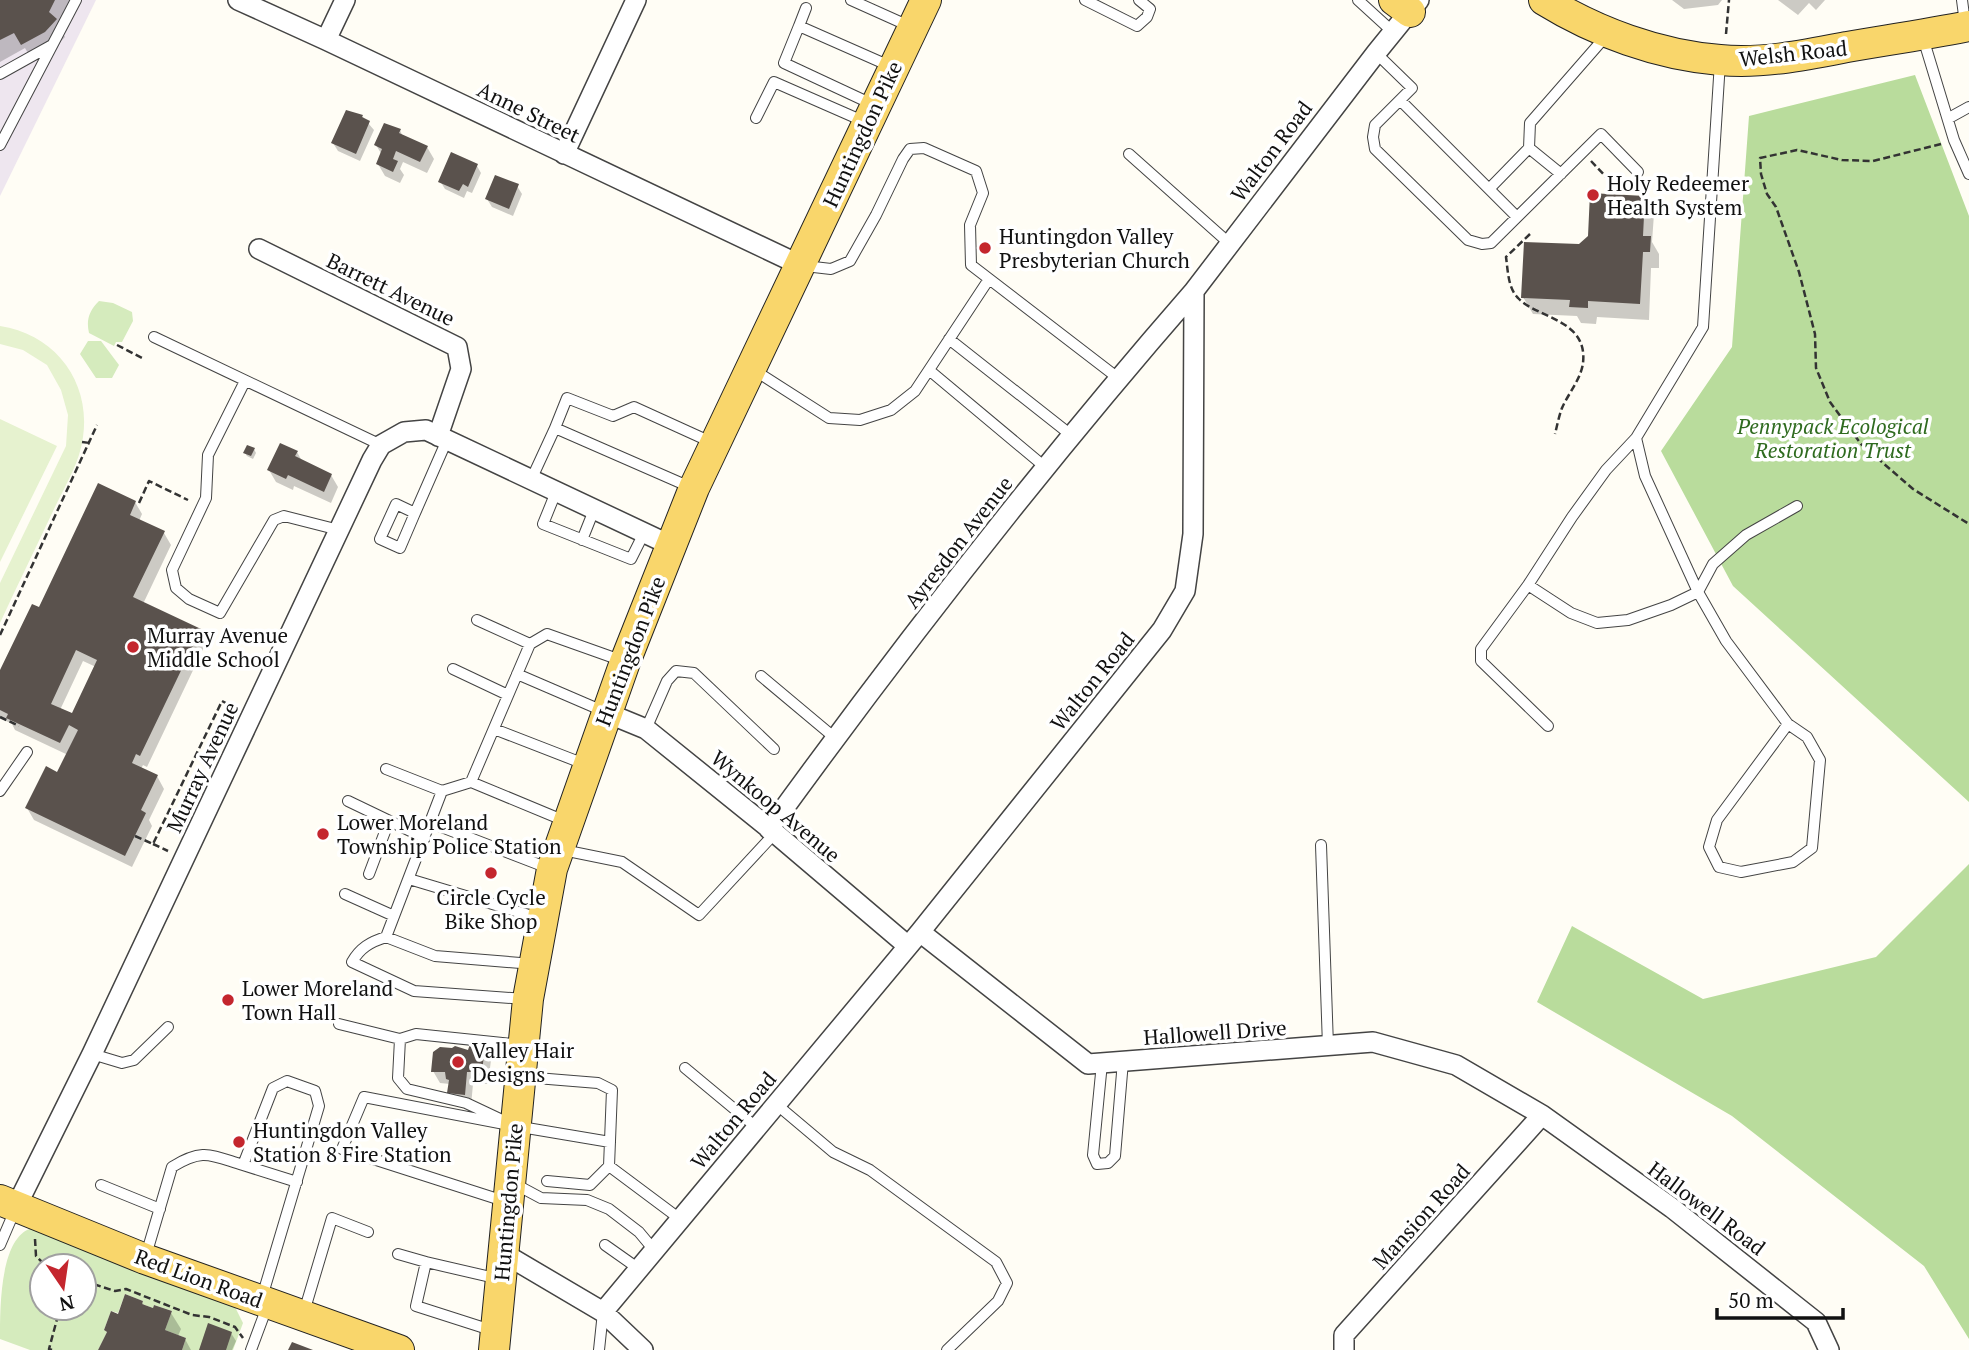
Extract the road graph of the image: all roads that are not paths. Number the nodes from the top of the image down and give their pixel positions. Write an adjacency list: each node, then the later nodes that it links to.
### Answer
1 (76, 0): 19 (lane)
2 (238, 0): 18 (street, Anne Street)
3 (345, 0): 18 (street)
4 (636, 0): 31 (street)
5 (851, 0): 15 (lane)
6 (926, 0): 15 (main road, Huntingdon Pike)
7 (1085, 0): 8 (lane)
8 (1139, 0)
9 (1358, 0): 12 (lane)
10 (1544, 0): 16 (main road, Welsh Road)
11 (806, 8): 14 (lane)
12 (1404, 11): 21 (street, Walton Road)
13 (1966, 18): 17 (main road, Welsh Road)
14 (799, 26): 22 (lane); 26 (lane)
15 (913, 28): 22 (main road, Huntingdon Pike)
16 (1609, 33): 20 (main road, Welsh Road); 30 (lane)
17 (1923, 34): 20 (main road, Welsh Road); 28 (lane)
18 (326, 40): 31 (street, Anne Street)
19 (52, 45): 23 (lane); 29 (lane)
20 (1723, 47): 52 (lane)
21 (1376, 52): 24 (lane); 38 (street, Walton Road)
22 (893, 68): 26 (main road, Huntingdon Pike)
23 (0, 74)
24 (1400, 100): 36 (lane); 37 (lane)
25 (1969, 107): 28 (lane)
26 (871, 114): 27 (lane); 40 (main road, Huntingdon Pike)
27 (756, 118)
28 (1949, 118): 35 (lane)
29 (0, 145)
30 (1529, 148): 34 (lane); 36 (lane)
31 (564, 154): 40 (street, Anne Street)
32 (1129, 154): 38 (lane)
33 (1639, 172): 34 (lane)
34 (1561, 174): 37 (lane)
35 (1969, 174)
36 (1490, 188): 37 (lane)
37 (1517, 217)
38 (1230, 244): 42 (street, Walton Road)
39 (260, 249): 51 (street, Barrett Avenue)
40 (800, 265): 41 (lane); 45 (main road, Huntingdon Pike)
41 (989, 279): 44 (lane); 47 (lane)
42 (1194, 291): 47 (street, Ayresdon Avenue); 101 (street, Walton Road)
43 (154, 337): 48 (lane)
44 (949, 339): 46 (lane); 50 (lane)
45 (751, 369): 46 (lane); 53 (main road, Huntingdon Pike)
46 (929, 370): 55 (lane)
47 (1118, 378): 50 (street, Ayresdon Avenue)
48 (245, 381): 54 (lane); 62 (lane)
49 (555, 428): 53 (lane); 56 (lane); 57 (lane)
50 (1071, 435): 55 (street, Ayresdon Avenue)
51 (442, 438): 54 (street); 56 (street); 61 (lane)
52 (1636, 438): 65 (lane); 66 (lane)
53 (715, 444): 57 (main road, Huntingdon Pike)
54 (381, 446): 62 (street, Murray Avenue)
55 (1045, 467): 79 (street, Ayresdon Avenue)
56 (531, 480): 58 (street)
57 (694, 488): 63 (main road, Huntingdon Pike)
58 (556, 492): 60 (street); 64 (lane)
59 (1797, 506): 66 (lane)
60 (593, 510): 63 (street); 64 (lane)
61 (415, 513)
62 (339, 530): 109 (street, Murray Avenue)
63 (657, 539): 64 (lane); 69 (main road, Huntingdon Pike)
64 (582, 540)
65 (1528, 585): 66 (lane); 76 (lane)
66 (1698, 592): 75 (lane)
67 (477, 620): 68 (lane)
68 (530, 644): 69 (lane); 71 (lane)
69 (625, 662): 74 (main road, Huntingdon Pike)
70 (453, 669): 73 (lane)
71 (517, 674): 73 (lane); 74 (lane)
72 (761, 676): 79 (lane)
73 (508, 695): 77 (lane)
74 (607, 713): 78 (street, Wynkoop Avenue); 82 (main road, Huntingdon Pike)
75 (1788, 724): 75 (lane)
76 (1548, 726)
77 (494, 729): 82 (lane); 84 (lane)
78 (646, 729): 80 (lane); 91 (street, Wynkoop Avenue)
79 (835, 738): 91 (street, Ayresdon Avenue)
80 (774, 749)
81 (27, 752): 85 (lane)
82 (587, 765): 89 (main road, Huntingdon Pike)
83 (386, 769): 86 (lane)
84 (471, 782): 86 (lane); 89 (lane)
85 (0, 791)
86 (443, 791): 90 (lane)
87 (348, 801): 88 (lane)
88 (389, 821): 92 (lane); 95 (lane)
89 (568, 821): 94 (main road, Huntingdon Pike)
90 (432, 823): 92 (lane); 94 (lane)
91 (772, 831): 94 (lane); 101 (street, Wynkoop Avenue)
92 (425, 838): 96 (lane)
93 (1321, 845): 108 (lane)
94 (556, 860): 99 (main road, Huntingdon Pike)
95 (369, 874)
96 (409, 879): 98 (lane); 99 (lane)
97 (345, 894): 98 (lane)
98 (394, 916): 100 (lane)
99 (542, 918): 102 (main road, Huntingdon Pike)
100 (386, 937): 102 (lane); 103 (lane)
101 (914, 939): 111 (street, Hallowell Drive); 114 (street, Walton Road)
102 (533, 964): 103 (main road, Huntingdon Pike)
103 (527, 999): 107 (main road, Huntingdon Pike)
104 (339, 1024): 106 (lane)
105 (168, 1027): 109 (lane)
106 (400, 1039): 107 (lane); 116 (lane)
107 (523, 1045): 113 (main road, Huntingdon Pike)
108 (1328, 1046): 110 (street, Hallowell Drive); 115 (street, Hallowell Drive)
109 (92, 1054): 125 (street, Murray Avenue)
110 (1123, 1061): 111 (street, Hallowell Drive); 111 (lane)
111 (1102, 1063)
112 (685, 1068): 117 (lane)
113 (520, 1076): 116 (main road, Huntingdon Pike); 118 (lane)
114 (775, 1104): 117 (street, Walton Road); 145 (lane)
115 (1542, 1115): 146 (street, Mansion Road); 147 (street, Hallowell Road)
116 (515, 1126): 118 (lane); 124 (main road, Huntingdon Pike); 124 (lane)
117 (756, 1126): 127 (street, Walton Road)
118 (610, 1142): 120 (lane)
119 (243, 1165): 122 (lane); 122 (lane); 126 (lane)
120 (609, 1166): 121 (lane); 127 (lane)
121 (547, 1181)
122 (297, 1182): 137 (lane)
123 (101, 1185): 126 (lane)
124 (508, 1191): 131 (lane); 135 (main road, Huntingdon Pike)
125 (8, 1204): 129 (lane); 133 (main road, Red Lion Road)
126 (160, 1209): 133 (lane)
127 (680, 1219): 131 (street, Walton Road)
128 (368, 1232): 139 (lane)
129 (0, 1245)
130 (605, 1245): 136 (lane)
131 (654, 1250): 136 (street, Walton Road)
132 (398, 1254): 134 (lane)
133 (145, 1259): 137 (main road, Red Lion Road)
134 (426, 1262): 135 (lane); 140 (lane)
135 (501, 1266): 138 (street); 140 (main road, Huntingdon Pike)
136 (639, 1269): 138 (street, Walton Road)
137 (265, 1302): 139 (main road, Red Lion Road); 141 (lane)
138 (603, 1312): 143 (lane); 144 (street)
139 (303, 1316): 142 (main road, Red Lion Road)
140 (495, 1341)
141 (251, 1350)
142 (399, 1350)
143 (599, 1350)
144 (642, 1350)
145 (947, 1350)
146 (1344, 1350)
147 (1829, 1350)

